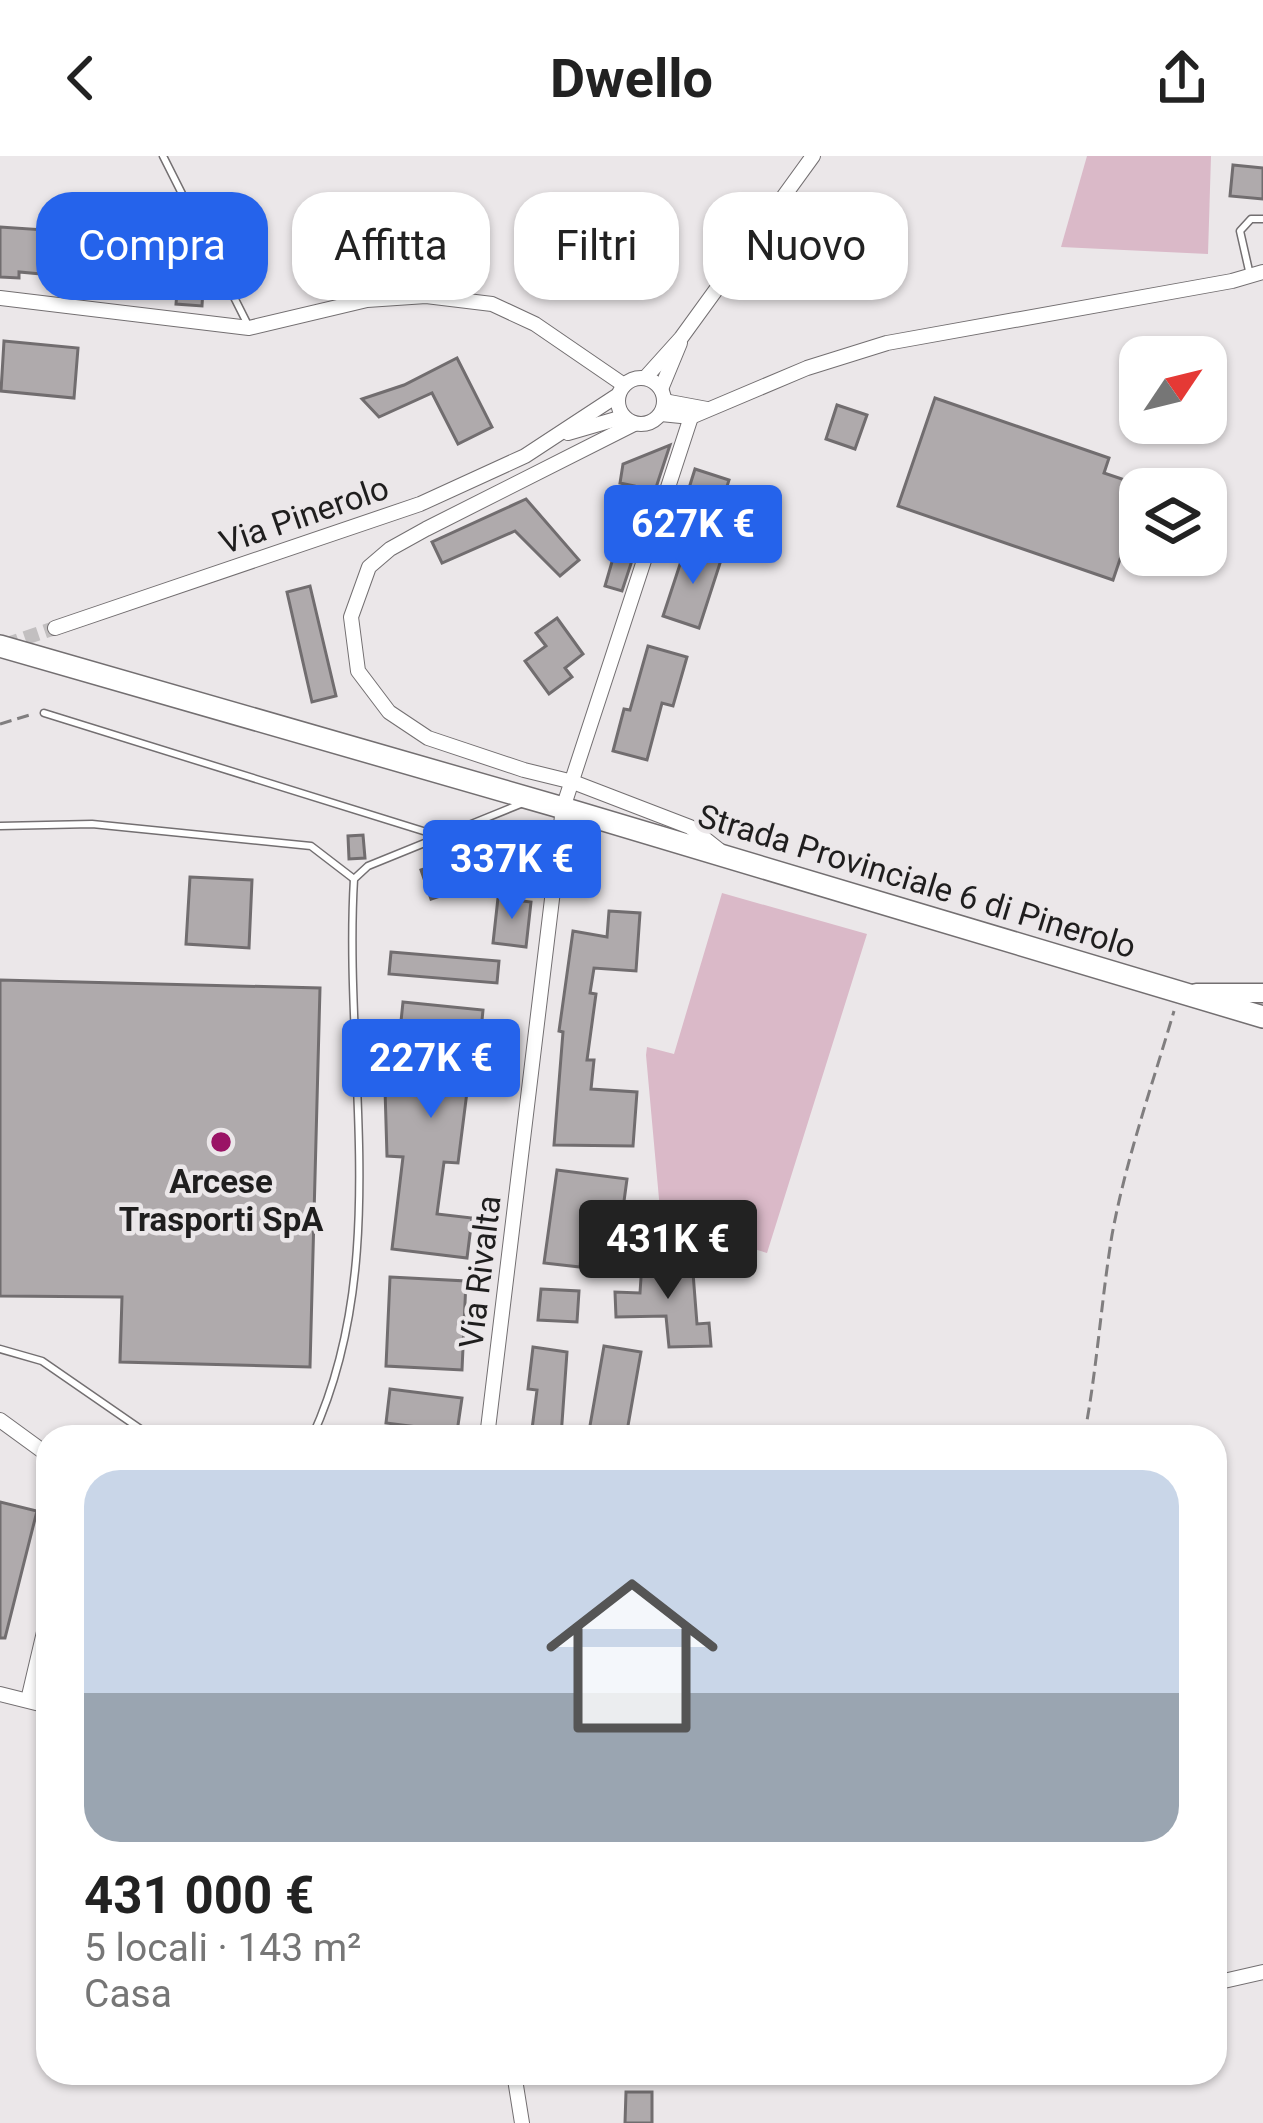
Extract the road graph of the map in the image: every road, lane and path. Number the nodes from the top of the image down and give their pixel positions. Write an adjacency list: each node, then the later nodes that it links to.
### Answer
1 (163, 156): 6 (lane)
2 (813, 156): 7 (street)
3 (1263, 219): 4 (lane)
4 (1257, 274): 11 (street)
5 (0, 298): 6 (street)
6 (249, 328): 9 (street)
7 (681, 338): 8 (street); 10 (street)
8 (645, 378): 9 (street, Via Pinerolo); 10 (street)
9 (621, 390): 13 (street); 14 (street, Via Pinerolo)
10 (662, 402): 11 (street); 12 (street); 13 (street)
11 (707, 410): 12 (street)
12 (691, 417): 20 (street, Via Rivalta)
13 (629, 420): 14 (street, Via Pinerolo); 19 (street)
14 (563, 434): 15 (street, Via Pinerolo)
15 (55, 628)
16 (0, 646): 21 (main road, Strada Provinciale 6 di Pinerolo)
17 (44, 713): 18 (path); 24 (lane)
18 (0, 724)
19 (524, 770): 20 (street); 22 (street)
20 (573, 782): 22 (street, Via Rivalta); 25 (street)
21 (532, 799): 22 (main road, Strada Provinciale 6 di Pinerolo); 24 (lane)
22 (563, 808): 25 (main road, Strada Provinciale 6 di Pinerolo); 34 (street, Via Rivalta)
23 (0, 826): 26 (lane)
24 (440, 836): 26 (lane)
25 (733, 860): 27 (main road, Strada Provinciale 6 di Pinerolo)
26 (354, 879): 33 (lane)
27 (1179, 993): 28 (main road); 29 (main road, Strada Provinciale 6 di Pinerolo); 35 (path)
28 (1263, 993)
29 (1263, 1017)
30 (0, 1349): 32 (lane)
31 (0, 1420): 36 (street)
32 (135, 1425)
33 (315, 1425)
34 (488, 1425)
35 (1086, 1425)
36 (36, 1446)
37 (36, 1666): 39 (street)
38 (0, 1694): 39 (street)
39 (28, 1700): 40 (street)
40 (36, 1702)
41 (1263, 1972): 42 (street)
42 (1227, 1981)
43 (516, 2085): 44 (street)
44 (522, 2123)

